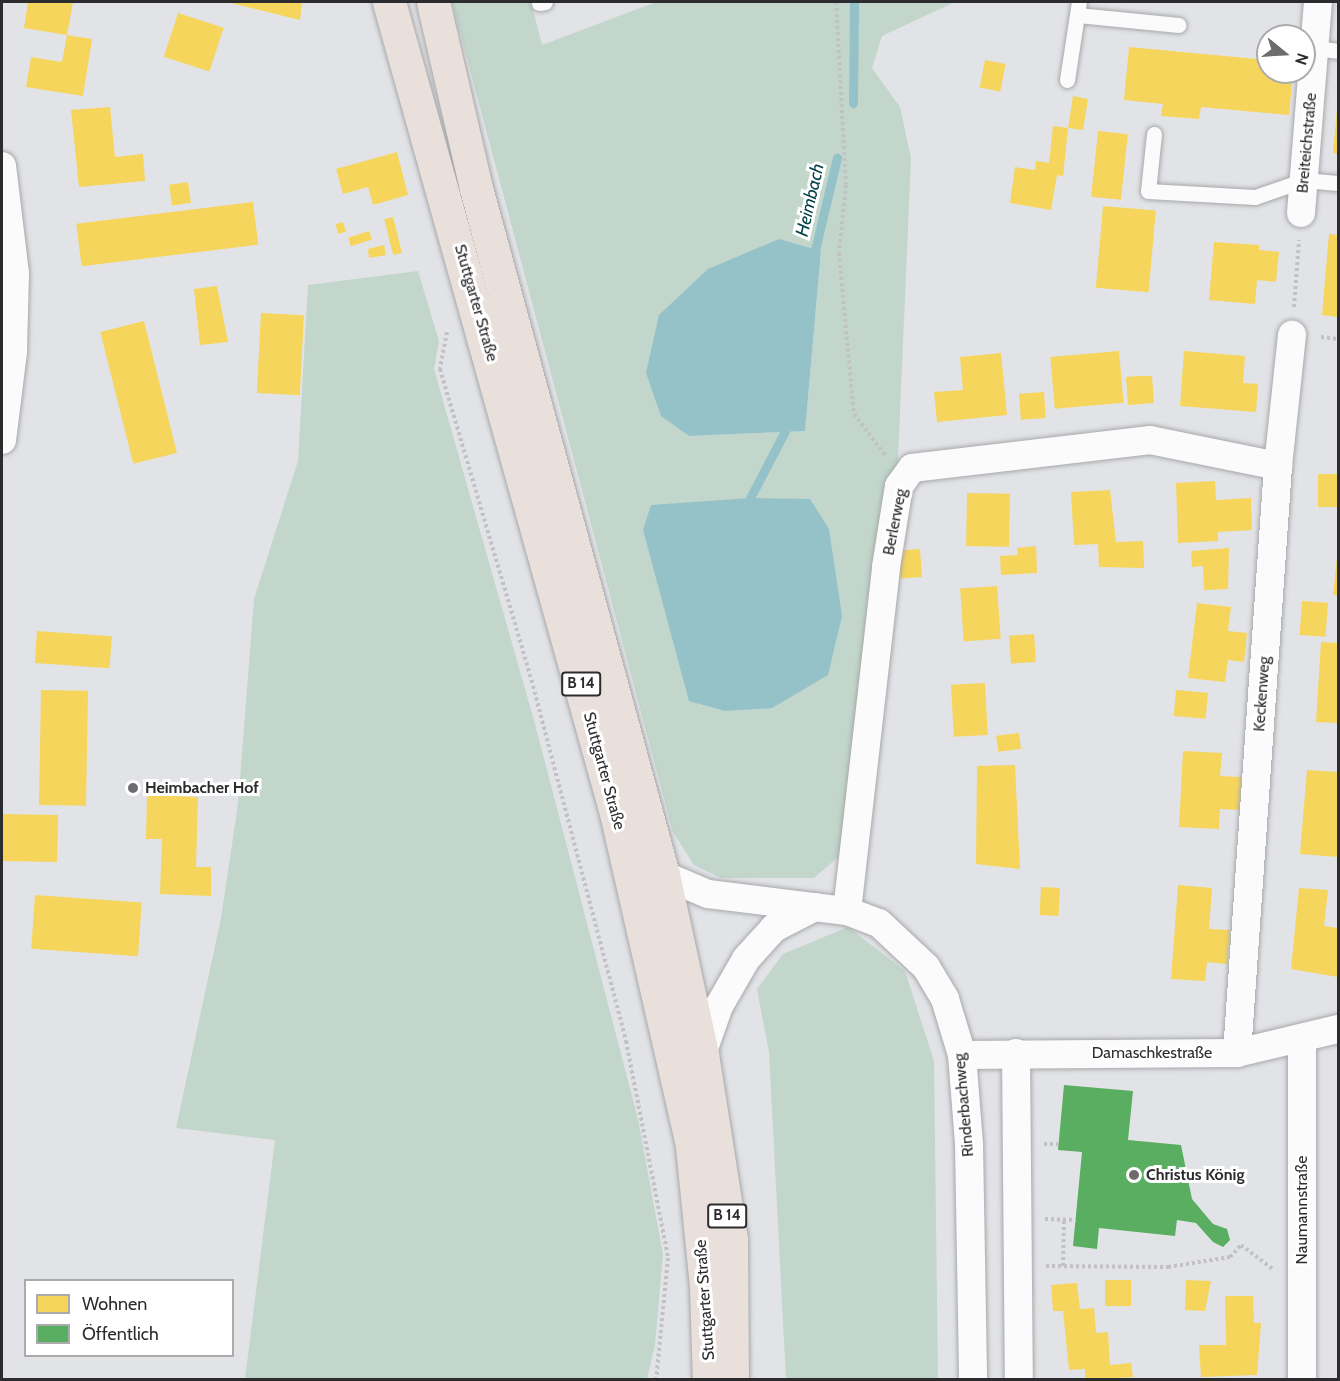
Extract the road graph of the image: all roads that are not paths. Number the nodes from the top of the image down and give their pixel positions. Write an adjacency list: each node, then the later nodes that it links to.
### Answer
1 (389, 2): 26 (main road, Stuttgarter Straße / B 14)
2 (433, 2): 17 (main road, Stuttgarter Straße / B 14)
3 (1318, 2): 6 (street, Breiteichstraße)
4 (1078, 8): 5 (lane); 7 (lane)
5 (1179, 25)
6 (1327, 50): 10 (street, Breiteichstraße)
7 (1067, 80)
8 (1154, 134): 10 (lane)
9 (2, 166): 13 (street)
10 (1304, 180): 11 (lane); 12 (street, Breiteichstraße)
11 (1338, 183)
12 (1301, 213)
13 (6, 224): 15 (street)
14 (1292, 335): 16 (street, Keckenweg)
15 (2, 440)
16 (1278, 465): 19 (street, Berlerweg); 23 (street, Keckenweg)
17 (663, 876): 18 (street, Rinderbachweg); 24 (main road, Stuttgarter Straße / B 14)
18 (816, 906): 19 (street, Rinderbachweg); 24 (street)
19 (847, 911): 25 (street, Rinderbachweg)
20 (1338, 1029): 21 (street, Damaschkestraße)
21 (1302, 1040): 23 (street, Damaschkestraße); 30 (street, Naumannstraße)
22 (1016, 1053): 23 (street, Damaschkestraße); 25 (street, Damaschkestraße); 29 (street)
23 (1237, 1053)
24 (702, 1054): 27 (main road, Stuttgarter Straße / B 14)
25 (962, 1055): 28 (street, Rinderbachweg)
26 (704, 1371)
27 (732, 1380)
28 (973, 1380)
29 (1019, 1380)
30 (1302, 1380)

